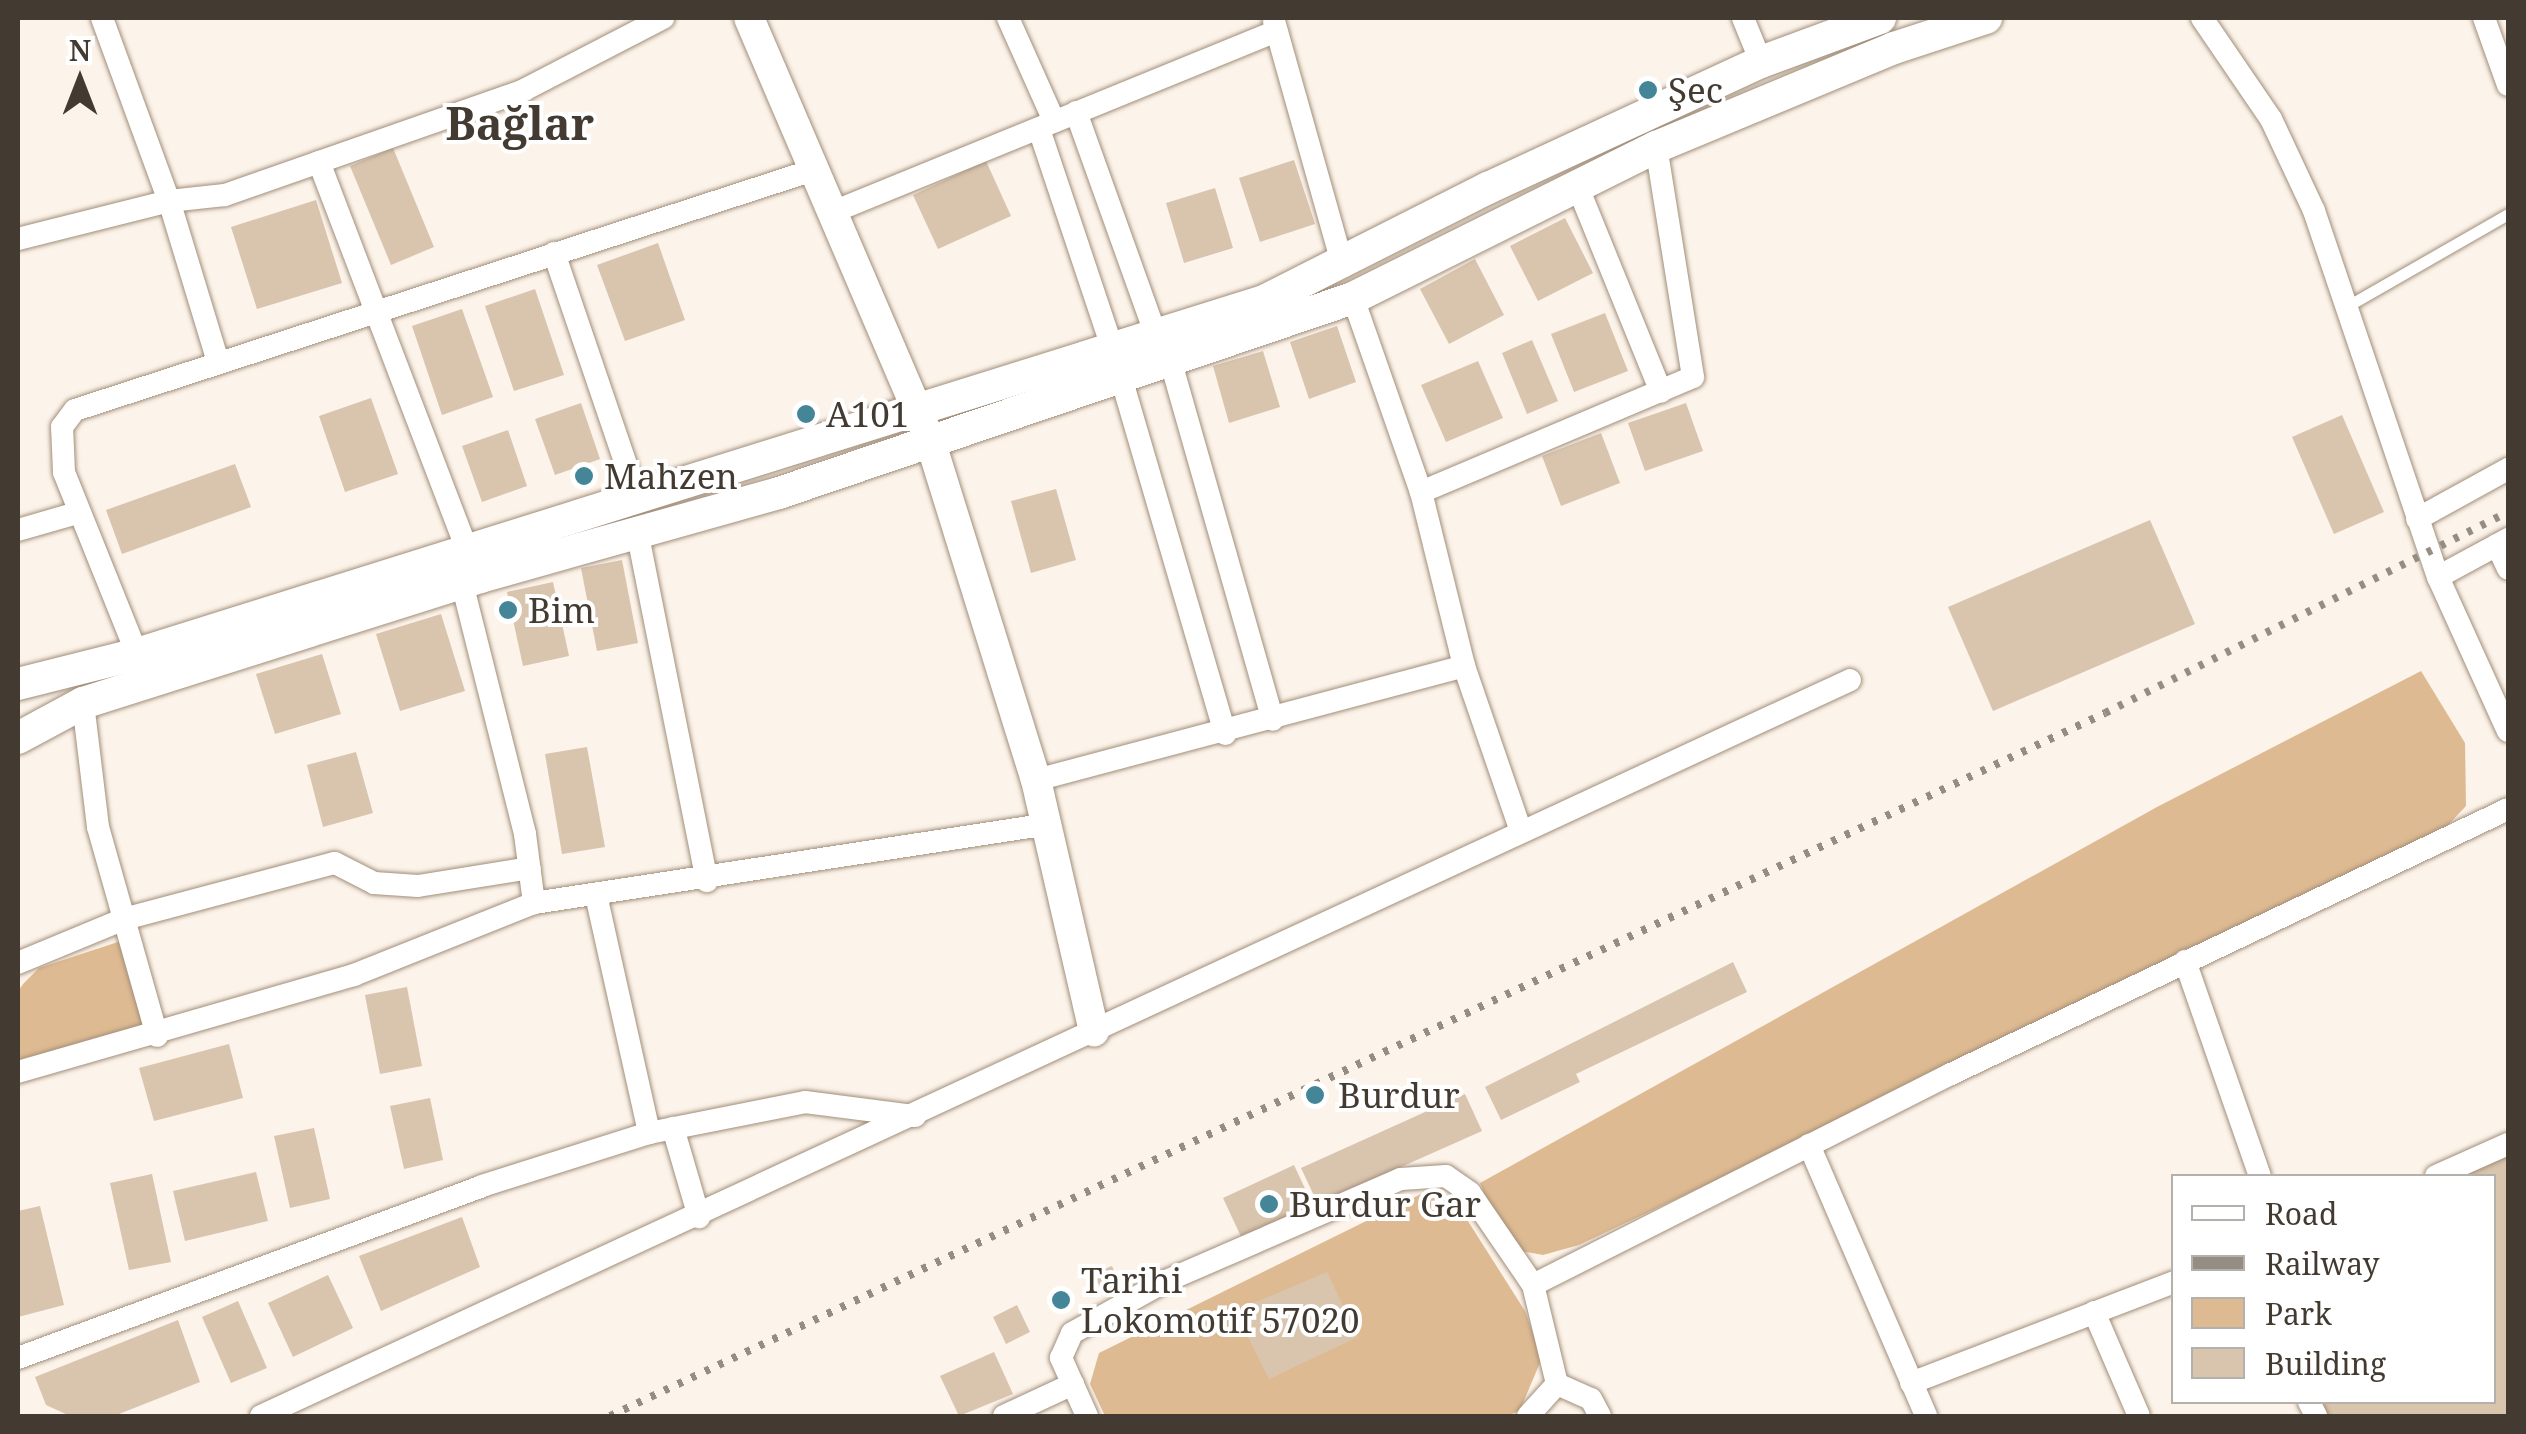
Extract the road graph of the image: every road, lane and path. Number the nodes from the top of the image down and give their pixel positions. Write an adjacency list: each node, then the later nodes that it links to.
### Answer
1 (102, 18): 18 (street)
2 (663, 18): 15 (street)
3 (750, 18): 16 (street)
4 (1008, 18): 13 (street)
5 (1744, 18): 11 (street)
6 (1880, 18): 11 (main road)
7 (1986, 18): 14 (main road)
8 (2202, 18): 25 (street)
9 (2484, 18): 12 (street)
10 (1274, 24): 13 (street); 23 (street)
11 (1762, 62): 23 (main road)
12 (2508, 85)
13 (1056, 120): 19 (street); 27 (street); 29 (street)
14 (1656, 147): 17 (main road); 30 (street)
15 (319, 162): 18 (street); 26 (street)
16 (813, 170): 19 (street); 22 (street)
17 (1577, 185): 24 (main road); 30 (street)
18 (169, 202): 21 (street); 28 (street)
19 (833, 212): 31 (street)
20 (2508, 214): 25 (lane)
21 (18, 239)
22 (554, 254): 26 (street); 34 (street)
23 (1343, 266): 27 (main road)
24 (1353, 298): 27 (main road); 33 (street)
25 (2344, 308): 36 (street)
26 (378, 310): 28 (street); 40 (street)
27 (1163, 347): 29 (main road); 49 (street)
28 (218, 362): 35 (street)
29 (1116, 362): 31 (main road); 51 (street)
30 (1662, 392): 33 (street)
31 (924, 425): 34 (main road); 38 (main road); 53 (street)
32 (2508, 469): 36 (street)
33 (1420, 492): 45 (street)
34 (637, 497): 40 (main road)
35 (77, 513): 37 (street); 44 (street)
36 (2417, 519): 42 (street)
37 (18, 530)
38 (638, 536): 43 (main road); 58 (street)
39 (2503, 542): 41 (street); 42 (street)
40 (467, 550): 44 (main road)
41 (2508, 569)
42 (2438, 576): 50 (street)
43 (462, 583): 48 (main road); 57 (street)
44 (137, 654): 47 (main road)
45 (1464, 666): 49 (street); 56 (street)
46 (1850, 680): 56 (street)
47 (18, 684)
48 (84, 703): 52 (main road); 61 (street)
49 (1273, 720): 51 (street)
50 (2508, 731)
51 (1225, 734): 53 (street)
52 (18, 738)
53 (1036, 780): 55 (street)
54 (2508, 808): 62 (street)
55 (1049, 824): 58 (street); 64 (street)
56 (1520, 828): 64 (street)
57 (530, 868): 60 (street); 61 (street)
58 (706, 881): 59 (street)
59 (596, 895): 60 (street); 69 (street)
60 (534, 903): 65 (street)
61 (124, 919): 63 (street); 65 (street)
62 (2185, 961): 71 (street); 72 (street)
63 (18, 962)
64 (1094, 1031): 67 (street)
65 (157, 1036): 66 (street)
66 (18, 1072)
67 (915, 1116): 68 (street); 74 (street)
68 (673, 1128): 69 (street); 74 (street)
69 (649, 1134): 78 (street)
70 (2508, 1144): 73 (street)
71 (1809, 1145): 76 (street); 79 (street)
72 (2259, 1174)
73 (2440, 1174)
74 (699, 1217): 82 (street)
75 (2171, 1283): 77 (street)
76 (1533, 1284): 80 (street); 81 (street)
77 (2094, 1312): 79 (street); 88 (street)
78 (18, 1358)
79 (1912, 1383): 87 (street)
80 (1073, 1384): 83 (street); 84 (street)
81 (1558, 1384): 85 (street); 86 (street)
82 (260, 1416)
83 (1004, 1416)
84 (1088, 1416)
85 (1528, 1416)
86 (1600, 1416)
87 (1926, 1416)
88 (2139, 1416)

